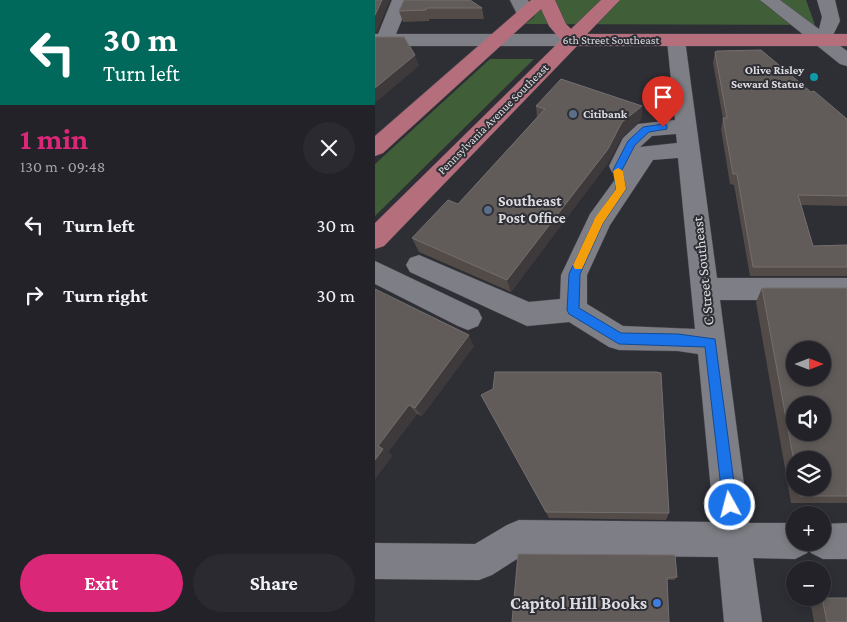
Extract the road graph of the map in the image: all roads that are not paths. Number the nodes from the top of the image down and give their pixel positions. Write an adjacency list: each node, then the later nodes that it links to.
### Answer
1 (401, 0): 8 (street)
2 (541, 0): 7 (main road)
3 (546, 0): 10 (main road)
4 (611, 0): 10 (main road, Pennsylvania Avenue Southeast)
5 (769, 0): 12 (street)
6 (826, 0): 12 (street)
7 (522, 7): 9 (main road)
8 (380, 40): 9 (street, 6th Street Southeast)
9 (496, 40): 10 (street, 6th Street Southeast); 16 (main road)
10 (571, 40): 11 (main road, 6th Street Southeast); 17 (main road, Pennsylvania Avenue Southeast)
11 (676, 40): 12 (main road, 6th Street Southeast); 15 (street, C Street Southeast)
12 (821, 40): 13 (main road, 6th Street Southeast); 14 (street)
13 (847, 40)
14 (847, 60)
15 (688, 138): 20 (street, C Street Southeast); 22 (street)
16 (375, 148)
17 (375, 239)
18 (419, 265): 22 (street)
19 (375, 272): 23 (street)
20 (705, 288): 21 (street); 24 (street, C Street Southeast)
21 (847, 289)
22 (573, 310): 24 (street)
23 (468, 318)
24 (711, 343): 25 (street, C Street Southeast)
25 (734, 540): 26 (street); 29 (street); 30 (street, C Street Southeast)
26 (786, 541)
27 (831, 541): 28 (street)
28 (847, 541)
29 (375, 561)
30 (743, 622)

